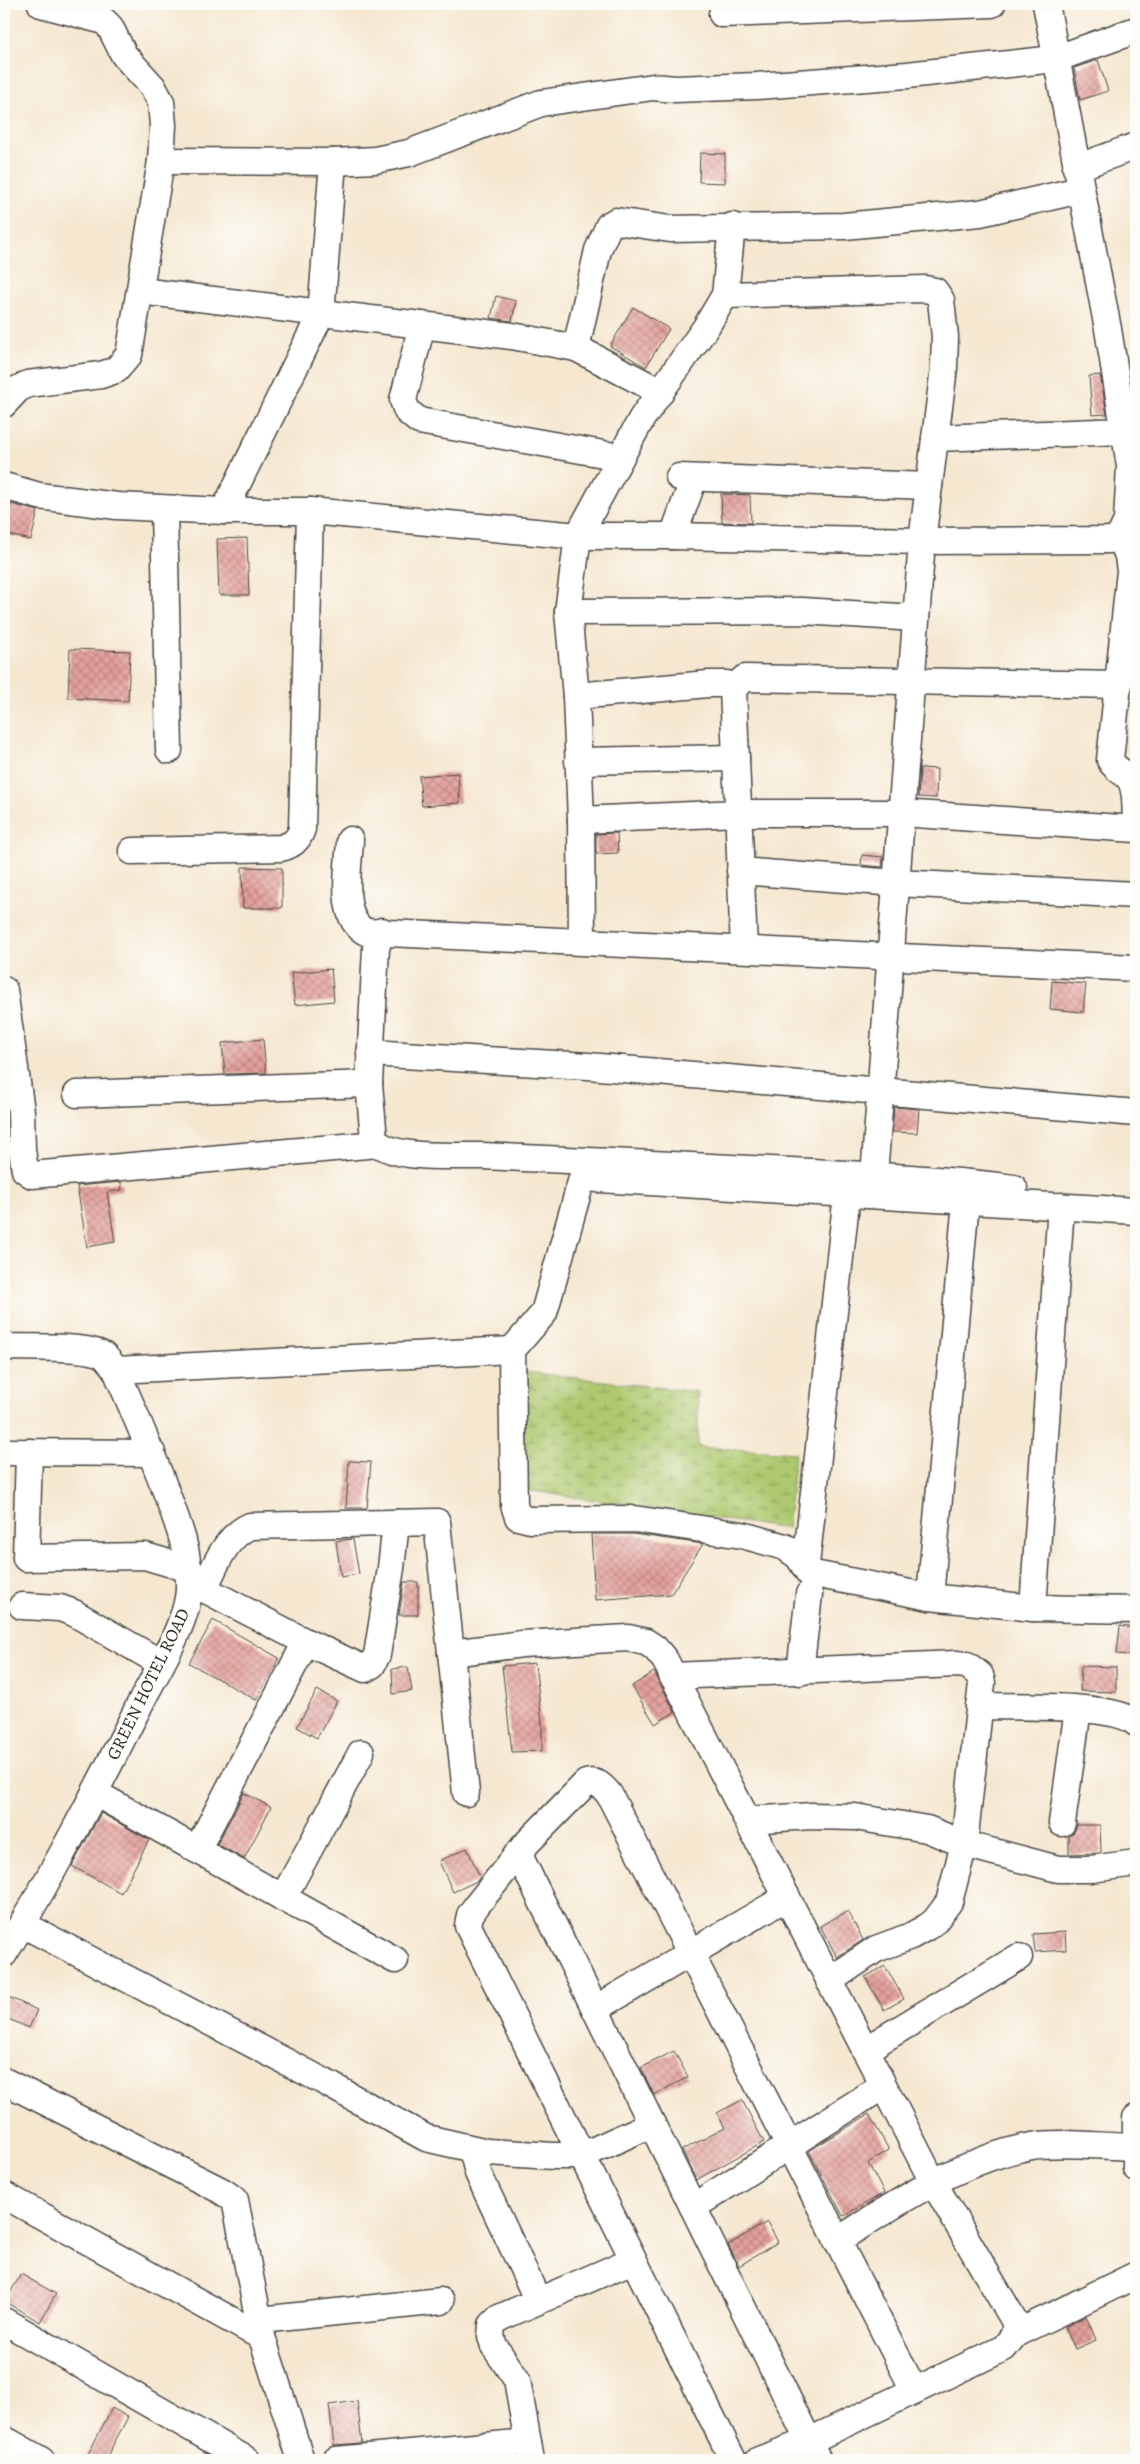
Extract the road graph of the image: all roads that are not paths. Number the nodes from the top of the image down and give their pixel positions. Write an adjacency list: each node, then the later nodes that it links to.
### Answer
1 (46, 4): 8 (street)
2 (992, 4): 4 (street)
3 (1046, 4): 6 (street)
4 (722, 14)
5 (1136, 30): 6 (street)
6 (1056, 60): 9 (street); 10 (street)
7 (1136, 146): 10 (street)
8 (161, 161): 9 (street); 12 (street)
9 (333, 162): 14 (street)
10 (1078, 179): 11 (street); 17 (street)
11 (732, 226): 13 (street); 16 (street)
12 (140, 292): 14 (street); 19 (street)
13 (725, 294): 18 (street); 21 (street)
14 (321, 314): 15 (street); 26 (street)
15 (422, 325): 16 (street); 22 (street)
16 (576, 348): 18 (street)
17 (1126, 377): 20 (street)
18 (661, 392): 22 (street)
19 (4, 404)
20 (1125, 431): 21 (street); 28 (street)
21 (935, 438): 24 (street)
22 (620, 457): 29 (street)
23 (4, 486): 25 (street)
24 (929, 486): 30 (street); 31 (street)
25 (164, 509): 26 (street); 38 (street)
26 (224, 511): 27 (street)
27 (310, 511): 29 (street); 47 (street)
28 (1127, 526): 31 (street); 35 (street)
29 (578, 536): 30 (street); 32 (street)
30 (672, 536): 31 (street)
31 (922, 541): 33 (street)
32 (568, 612): 33 (street); 37 (street)
33 (916, 618): 34 (street)
34 (911, 683): 35 (street); 36 (street); 41 (street)
35 (1119, 685): 43 (street)
36 (733, 688): 37 (street); 39 (street)
37 (576, 696): 40 (street)
38 (169, 750)
39 (736, 758): 40 (street); 42 (street)
40 (578, 761): 44 (street)
41 (901, 813): 42 (street); 45 (street); 49 (street)
42 (738, 814): 44 (street); 48 (street)
43 (1136, 819)
44 (581, 820): 52 (street)
45 (1136, 830)
46 (350, 840): 51 (street)
47 (132, 851)
48 (740, 871): 49 (street); 53 (street)
49 (896, 883): 50 (street); 54 (street)
50 (1136, 896)
51 (382, 931): 52 (street); 57 (street)
52 (582, 941): 53 (street)
53 (744, 949): 54 (street)
54 (891, 956): 55 (street); 59 (street)
55 (1136, 968)
56 (4, 990): 63 (street)
57 (370, 1053): 58 (street); 59 (street)
58 (370, 1084): 60 (street); 62 (street)
59 (881, 1091): 61 (street); 64 (street)
60 (78, 1094)
61 (1136, 1113)
62 (378, 1144): 63 (street); 64 (street)
63 (13, 1150)
64 (874, 1176): 67 (street)
65 (847, 1194): 66 (street); 71 (street); 76 (street)
66 (966, 1201): 68 (street); 79 (street)
67 (1136, 1202)
68 (1061, 1206): 69 (street); 81 (street)
69 (1136, 1211)
70 (4, 1347): 72 (street, GREEN HOTEL ROAD)
71 (512, 1350): 72 (street); 76 (street)
72 (116, 1370): 74 (street, GREEN HOTEL ROAD)
73 (16, 1452): 74 (street); 77 (street)
74 (152, 1453): 77 (street, GREEN HOTEL ROAD)
75 (396, 1523): 77 (street); 83 (street); 84 (street)
76 (806, 1565): 79 (street)
77 (194, 1582): 83 (street); 85 (street, GREEN HOTEL ROAD)
78 (809, 1594): 86 (street)
79 (930, 1597): 81 (street)
80 (22, 1606): 85 (street)
81 (1033, 1608): 82 (street)
82 (1136, 1610)
83 (306, 1642): 97 (street)
84 (451, 1653): 87 (street); 93 (street)
85 (162, 1663): 92 (street, GREEN HOTEL ROAD)
86 (800, 1672): 87 (street); 88 (street)
87 (672, 1676): 94 (street)
88 (980, 1706): 89 (street); 96 (street)
89 (1078, 1710): 90 (street); 95 (street)
90 (1136, 1723)
91 (361, 1753): 101 (street)
92 (94, 1793): 97 (street); 102 (street, GREEN HOTEL ROAD)
93 (466, 1793)
94 (747, 1820): 96 (street); 100 (street)
95 (1062, 1823)
96 (964, 1844): 99 (street); 107 (street)
97 (198, 1850): 101 (street)
98 (518, 1854): 104 (street); 108 (street); 116 (street)
99 (1136, 1863)
100 (787, 1897): 104 (street); 107 (street)
101 (283, 1898): 106 (street)
102 (22, 1924): 103 (street, GREEN HOTEL ROAD); 115 (street)
103 (4, 1954)
104 (690, 1954): 108 (street); 114 (street)
105 (1019, 1957): 109 (street)
106 (395, 1960)
107 (829, 1981): 109 (street)
108 (595, 2009): 113 (street)
109 (865, 2050): 111 (street)
110 (4, 2081): 127 (street)
111 (884, 2086): 114 (street); 118 (street)
112 (1136, 2118): 117 (street)
113 (652, 2124): 116 (street); 120 (street)
114 (788, 2146): 120 (street); 121 (street)
115 (472, 2149): 116 (street); 125 (street)
116 (581, 2156): 122 (street)
117 (1136, 2158): 118 (street)
118 (933, 2182): 121 (street); 128 (street)
119 (4, 2195): 127 (street)
120 (693, 2207): 131 (street)
121 (837, 2241): 129 (street)
122 (633, 2260): 125 (street); 137 (street)
123 (1136, 2275): 128 (street)
124 (441, 2301): 127 (street)
125 (538, 2301): 132 (street)
126 (4, 2321): 134 (street)
127 (261, 2329): 135 (street)
128 (1015, 2334): 129 (street)
129 (914, 2390): 131 (street)
130 (4, 2439): 133 (street)
131 (813, 2450): 138 (street)
132 (529, 2451): 136 (street)
133 (41, 2460)
134 (246, 2460)
135 (301, 2460)
136 (336, 2460)
137 (733, 2460)
138 (759, 2460)

